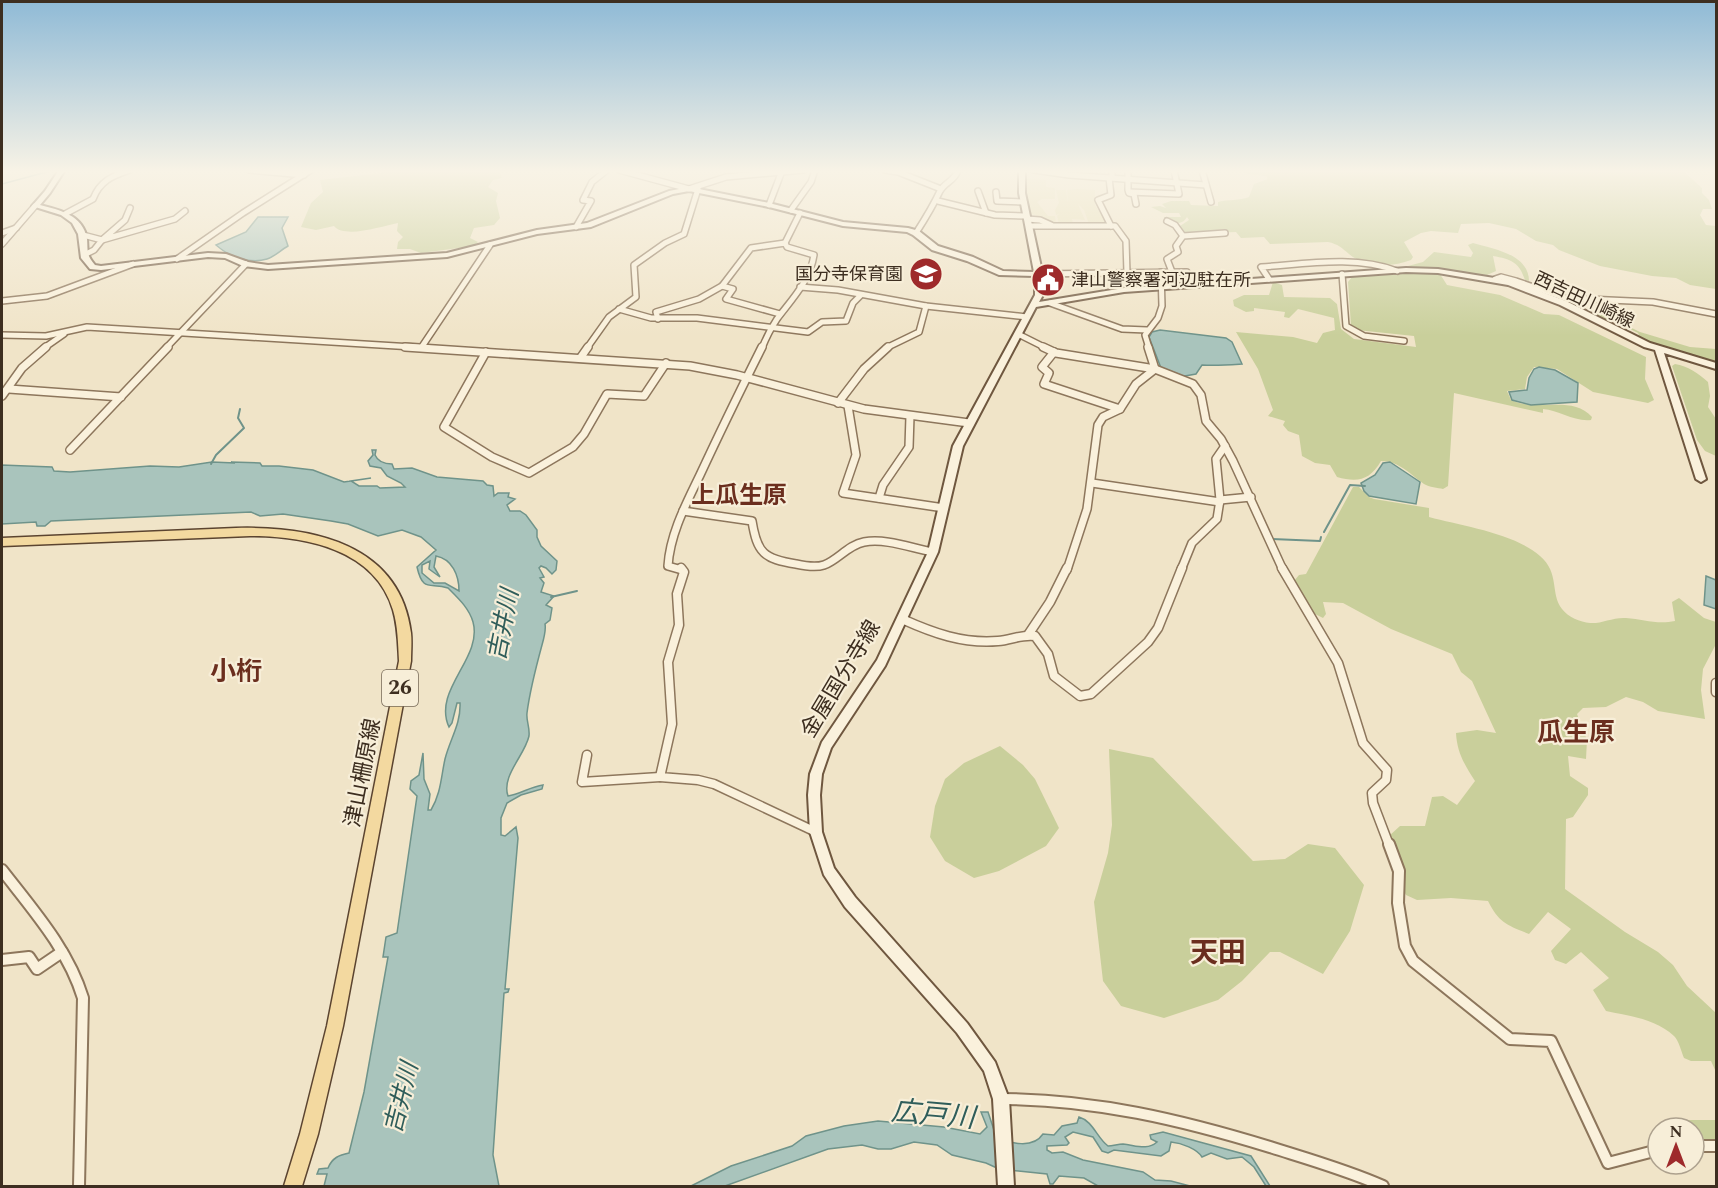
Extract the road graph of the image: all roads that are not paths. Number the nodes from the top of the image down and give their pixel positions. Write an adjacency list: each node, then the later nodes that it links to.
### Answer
1 (18, 225): 16 (street)
2 (75, 225): 20 (main road)
3 (119, 225): 22 (street)
4 (153, 225): 22 (street)
5 (225, 225): 27 (street)
6 (582, 225): 15 (main road)
7 (687, 225): 47 (street)
8 (794, 225): 23 (street)
9 (861, 225): 18 (main road)
10 (920, 225): 18 (street)
11 (1028, 225): 34 (main road)
12 (1053, 225): 14 (street)
13 (1175, 225): 21 (street)
14 (1111, 226): 33 (street)
15 (576, 227): 25 (main road)
16 (16, 228): 17 (street); 24 (street)
17 (2, 233)
18 (916, 233): 34 (main road)
19 (1225, 233): 21 (street)
20 (83, 235): 22 (street); 26 (main road)
21 (1183, 236): 32 (street)
22 (102, 240): 26 (street)
23 (785, 243): 39 (street); 40 (street)
24 (2, 244)
25 (490, 245): 29 (main road); 59 (street)
26 (84, 255): 28 (main road)
27 (177, 259): 28 (main road); 29 (main road)
28 (134, 263): 43 (street)
29 (246, 264): 55 (street)
30 (1397, 271): 35 (main road, 西吉田川崎線); 36 (street); 37 (main road, 西吉田川崎線)
31 (1161, 272): 32 (street); 33 (street); 41 (street)
32 (1172, 272): 38 (street)
33 (1127, 273): 34 (street)
34 (1039, 274): 45 (main road)
35 (1342, 274): 36 (main road, 西吉田川崎線); 58 (street)
36 (1269, 279): 38 (main road, 西吉田川崎線)
37 (1495, 279): 49 (street); 60 (main road, 西吉田川崎線)
38 (1195, 285): 41 (main road, 西吉田川崎線)
39 (722, 286): 48 (street); 51 (street)
40 (800, 287): 42 (street); 48 (street)
41 (1164, 287): 44 (main road, 西吉田川崎線); 53 (street)
42 (861, 295): 46 (street); 52 (street)
43 (2, 301)
44 (1050, 303): 45 (main road, 西吉田川崎線); 53 (street)
45 (1035, 304): 50 (main road, 金屋国分寺線)
46 (926, 306): 50 (street); 71 (street)
47 (619, 309): 51 (street); 63 (street)
48 (780, 314): 52 (street)
49 (1716, 314)
50 (1027, 316): 56 (main road, 金屋国分寺線)
51 (658, 319): 52 (street)
52 (772, 327): 67 (street)
53 (1147, 330): 66 (street)
54 (67, 331): 55 (street); 57 (street); 68 (street)
55 (182, 333): 59 (street); 70 (street)
56 (1018, 334): 62 (street); 75 (main road, 金屋国分寺線)
57 (2, 335)
58 (1404, 340)
59 (421, 348): 61 (street)
60 (1659, 350): 65 (main road, 西吉田川崎線); 78 (main road)
61 (486, 352): 63 (street); 64 (street)
62 (1054, 352): 66 (street); 73 (street)
63 (581, 357): 64 (street)
64 (666, 363): 67 (street)
65 (1716, 366)
66 (1155, 369): 73 (street); 76 (street)
67 (749, 377): 71 (street); 84 (street)
68 (9, 389): 69 (street); 70 (street)
69 (2, 396)
70 (121, 397): 77 (street)
71 (838, 403): 72 (street)
72 (848, 406): 74 (street); 81 (street)
73 (1120, 409): 79 (street)
74 (910, 416): 75 (street); 81 (street)
75 (969, 423): 83 (main road, 金屋国分寺線)
76 (1225, 446): 80 (street); 82 (street)
77 (70, 450)
78 (1701, 479)
79 (1092, 483): 82 (street); 88 (street)
80 (1251, 497): 82 (street); 98 (street)
81 (879, 498): 83 (street)
82 (1220, 501): 88 (street)
83 (944, 508): 86 (main road, 金屋国分寺線)
84 (683, 512): 86 (street); 92 (street)
85 (2, 542): 100 (main road, 津山柵原線 / 26)
86 (933, 552): 87 (main road, 金屋国分寺線)
87 (902, 619): 88 (street); 93 (main road, 金屋国分寺線)
88 (1028, 635)
89 (1716, 683): 90 (street)
90 (1716, 692)
91 (588, 755): 92 (street)
92 (660, 777): 93 (street)
93 (816, 832): 97 (main road, 金屋国分寺線)
94 (2, 870): 95 (street)
95 (62, 952): 96 (street); 99 (street)
96 (2, 960)
97 (1001, 1103): 101 (main road, 金屋国分寺線); 102 (street)
98 (1646, 1153)
99 (79, 1186)
100 (293, 1186)
101 (1006, 1186)
102 (1383, 1186)

